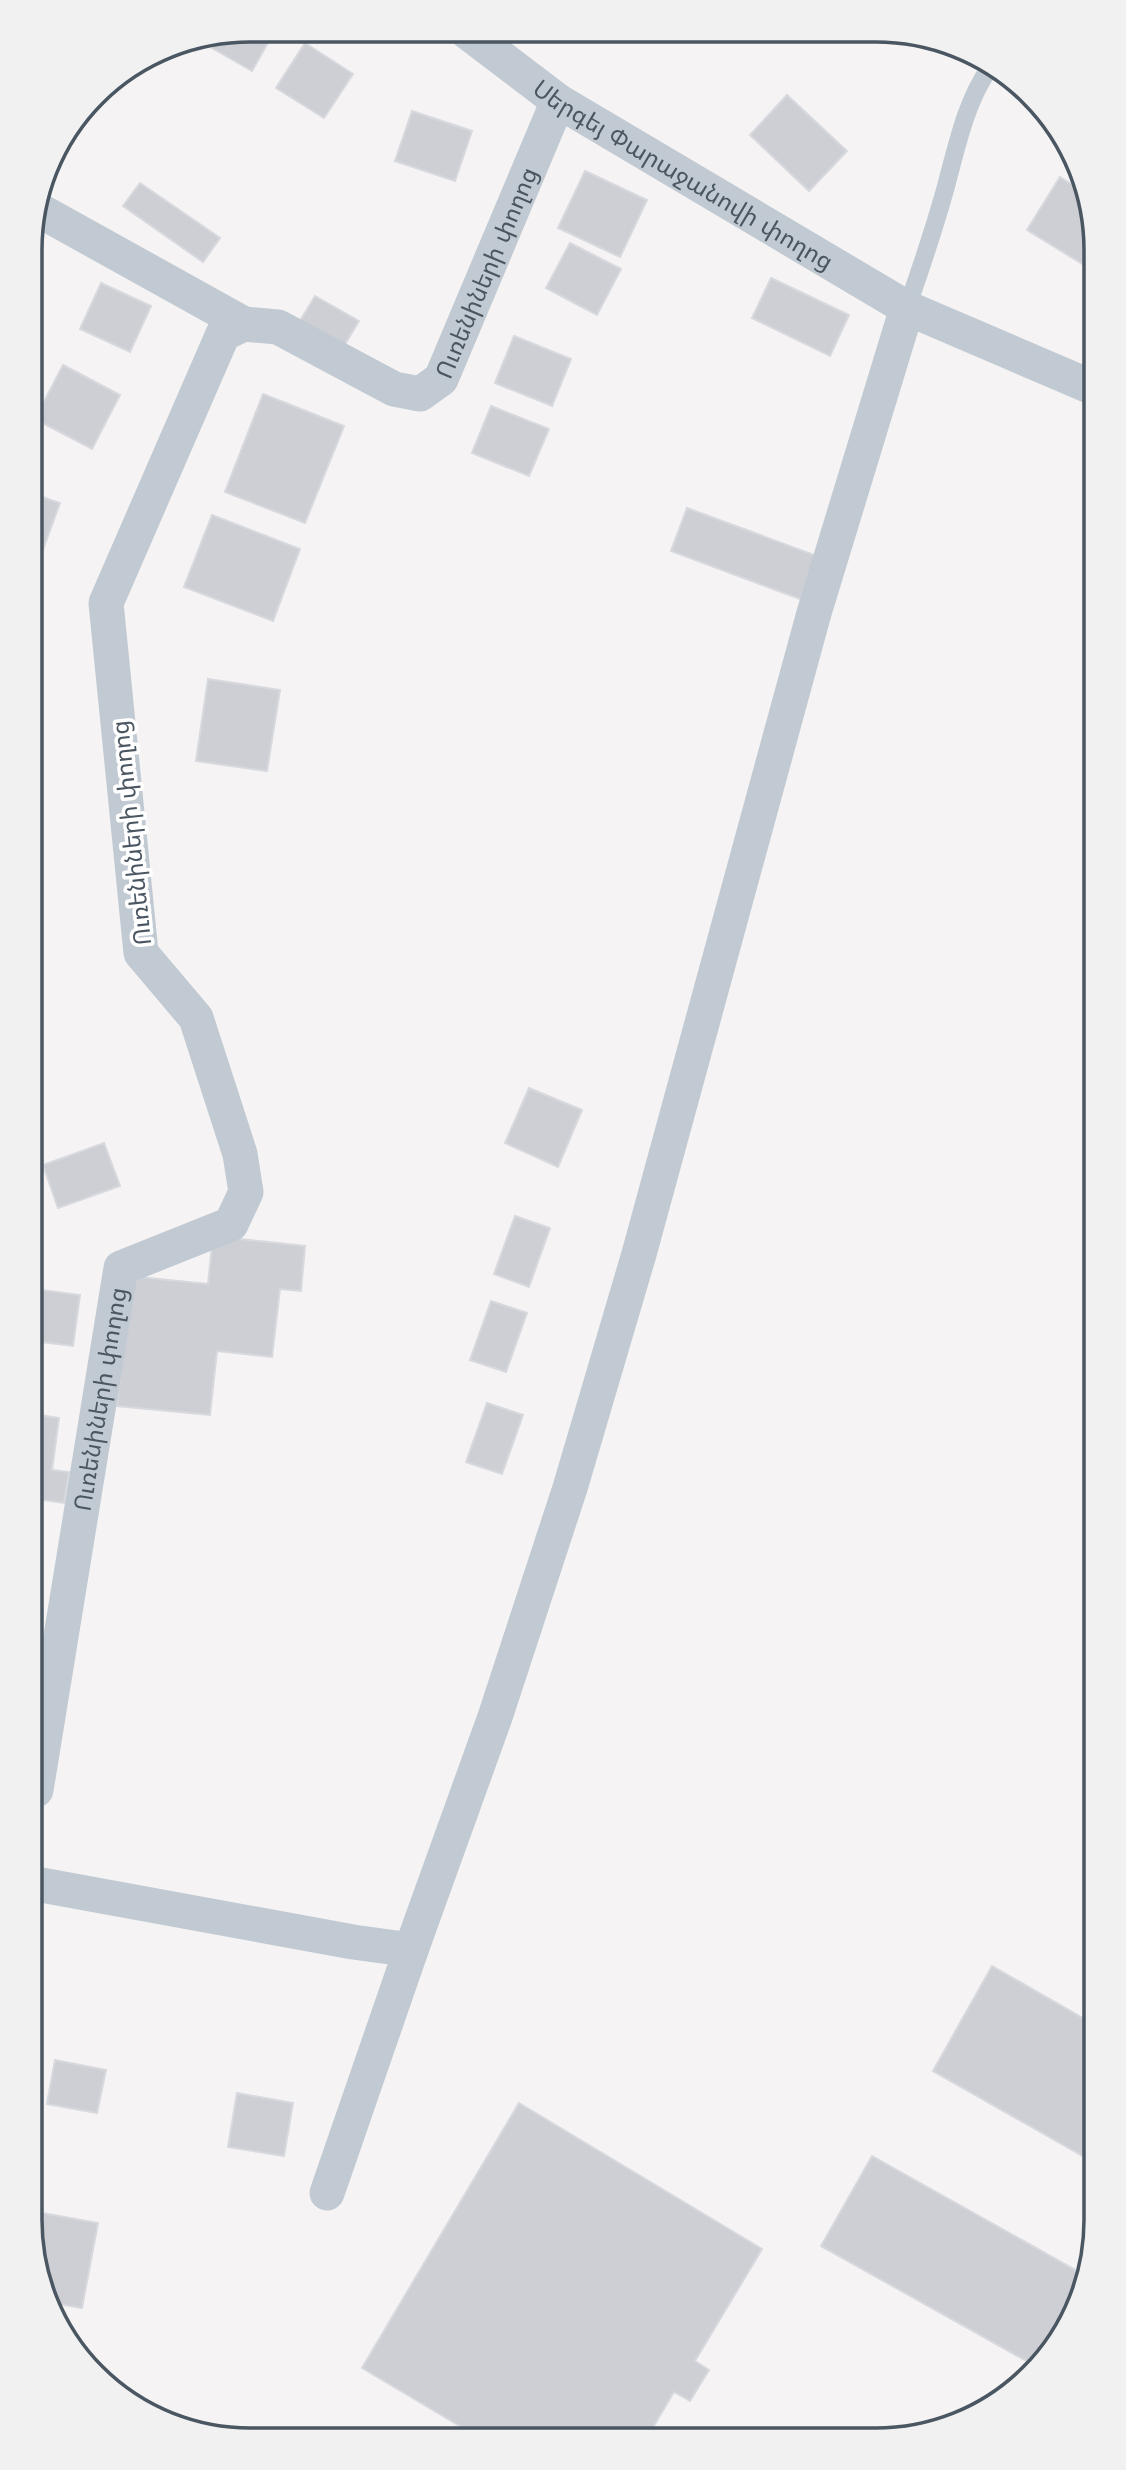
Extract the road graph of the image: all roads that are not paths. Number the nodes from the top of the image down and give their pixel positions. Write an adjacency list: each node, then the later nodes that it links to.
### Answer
1 (480, 42): 3 (street, Սերգեյ Փարաջանովի փողոց)
2 (986, 74): 5 (lane)
3 (558, 101): 5 (street, Սերգեյ Փարաջանովի փողոց); 6 (street, Ուռենիների փողոց)
4 (46, 214): 6 (street)
5 (907, 308): 7 (street, Սերգեյ Փարաջանովի փողոց); 10 (street)
6 (244, 324): 8 (street, Ուռենիների փողոց)
7 (1084, 384)
8 (42, 1753)
9 (42, 1885): 10 (street)
10 (411, 1950): 11 (street)
11 (327, 2193)

